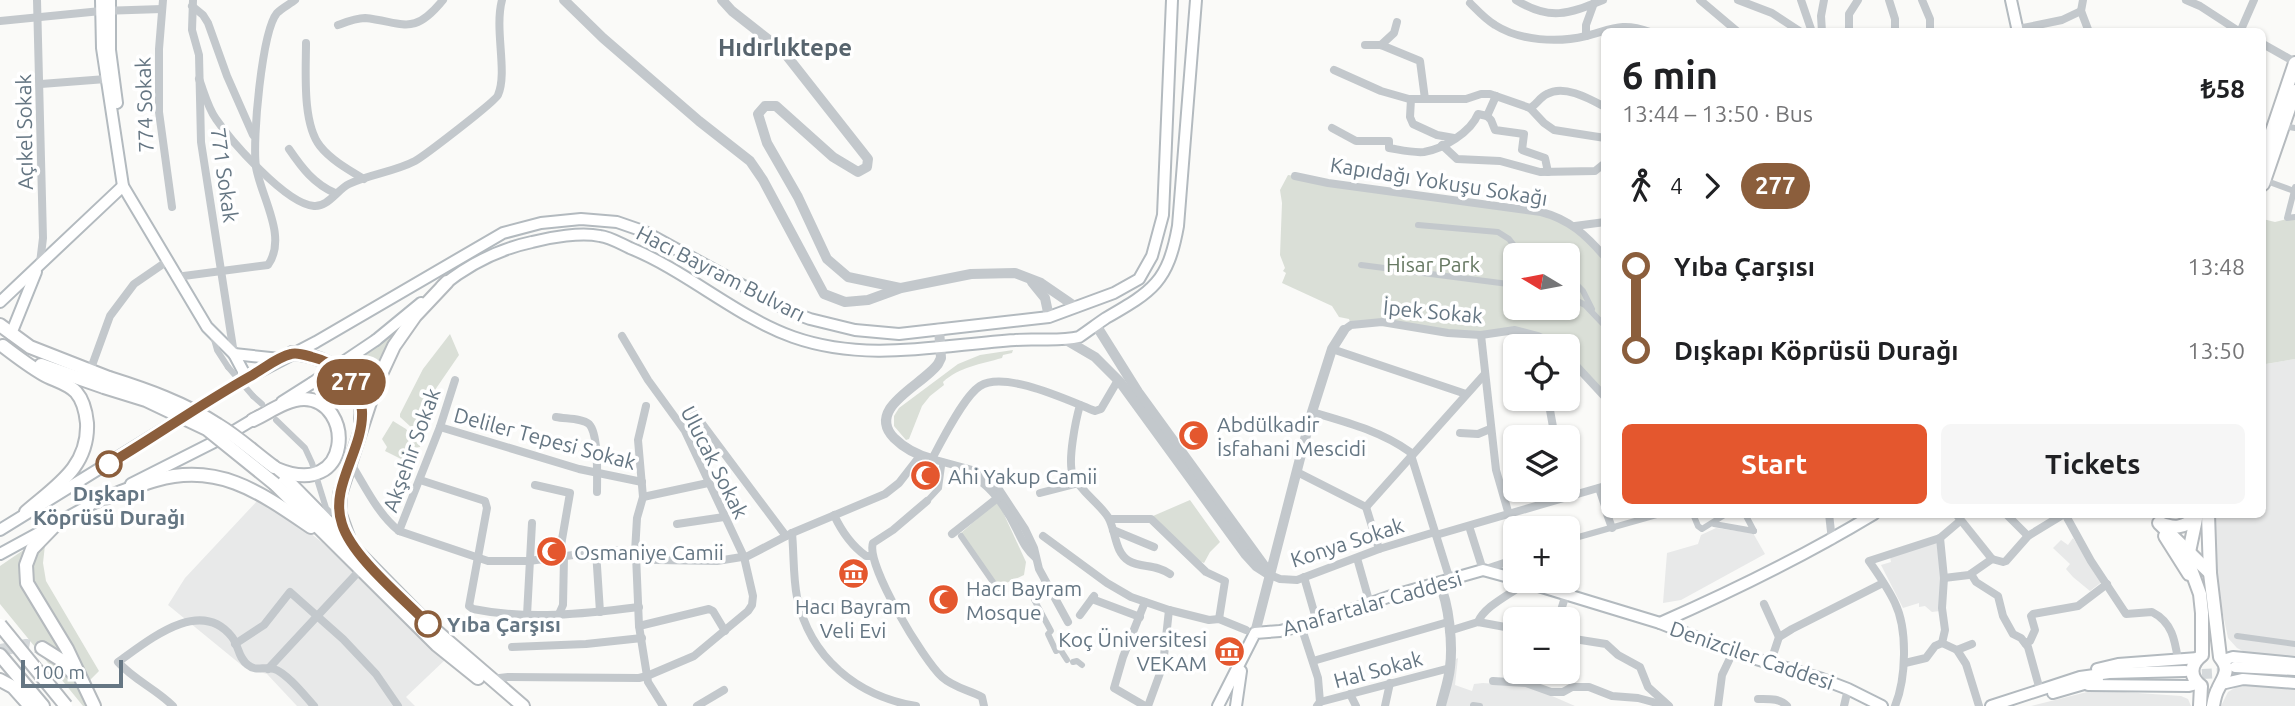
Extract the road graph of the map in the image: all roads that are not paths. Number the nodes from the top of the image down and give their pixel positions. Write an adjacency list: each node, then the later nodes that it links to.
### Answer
1 (37, 0): 27 (street, Açıkel Sokak)
2 (295, 0): 68 (street)
3 (443, 0): 30 (street)
4 (502, 0): 76 (street)
5 (564, 0): 96 (street)
6 (722, 0): 96 (street)
7 (1172, 0): 100 (main road, Hacı Bayram Bulvarı)
8 (1196, 0): 105 (main road, Hacı Bayram Bulvarı)
9 (1516, 0): 21 (street)
10 (1700, 0): 33 (street)
11 (1738, 0): 34 (street)
12 (1801, 0): 35 (street)
13 (1824, 0): 36 (street)
14 (1858, 0): 37 (street)
15 (1889, 0): 38 (street)
16 (1922, 0): 39 (street)
17 (2011, 0): 40 (main road)
18 (2083, 0): 26 (street)
19 (2186, 0): 43 (street)
20 (2254, 0): 44 (street)
21 (1598, 2): 46 (street)
22 (193, 3): 54 (street, 771 Sokak); 68 (street)
23 (1470, 3): 46 (street)
24 (106, 5): 25 (street); 27 (street); 53 (main road); 78 (main road)
25 (162, 5): 81 (street, 774 Sokak)
26 (2081, 11): 41 (street); 42 (street)
27 (37, 17): 28 (street); 55 (street, Açıkel Sokak)
28 (0, 21)
29 (1397, 22): 49 (street)
30 (338, 25)
31 (1611, 28): 32 (street)
32 (1639, 28)
33 (1733, 28)
34 (1795, 28)
35 (1811, 28)
36 (1822, 28)
37 (1849, 28)
38 (1895, 28)
39 (1930, 28)
40 (2018, 28)
41 (2027, 28)
42 (2087, 28)
43 (2235, 28)
44 (2241, 28)
45 (1601, 31): 46 (street)
46 (1586, 36)
47 (306, 43): 76 (street)
48 (1365, 45): 49 (street)
49 (1381, 45): 59 (street)
50 (2266, 46): 51 (street)
51 (2295, 63): 67 (main road)
52 (1334, 70): 58 (street)
53 (106, 79): 55 (street); 78 (main road)
54 (199, 79): 72 (street); 91 (street, 771 Sokak)
55 (41, 84): 89 (street, Açıkel Sokak)
56 (2295, 91): 63 (main road)
57 (1496, 96): 59 (street); 61 (street); 62 (street)
58 (1411, 99): 59 (street); 66 (street)
59 (1425, 99)
60 (1601, 105): 61 (street)
61 (1530, 108): 65 (street)
62 (1487, 116): 66 (street); 73 (street)
63 (2289, 127): 75 (main road)
64 (1332, 128): 69 (street)
65 (1601, 137)
66 (1454, 138): 69 (street)
67 (2266, 138)
68 (255, 140): 72 (street)
69 (1442, 145): 73 (street)
70 (289, 149): 80 (street)
71 (1601, 166): 73 (street)
72 (257, 167): 80 (street); 91 (street)
73 (1548, 172)
74 (1295, 176): 85 (street, Kapıdağı Yokuşu Sokağı)
75 (2266, 176)
76 (365, 179): 80 (street)
77 (2266, 183): 79 (street)
78 (123, 186): 88 (main road); 89 (main road)
79 (2295, 189): 82 (street)
80 (335, 193)
81 (172, 207)
82 (2291, 217)
83 (1601, 223): 85 (street)
84 (1418, 225): 86 (street)
85 (1575, 226): 87 (street, Kapıdağı Yokuşu Sokağı)
86 (1512, 243)
87 (1601, 253)
88 (166, 262): 92 (main road); 119 (street)
89 (40, 263): 98 (main road); 108 (main road)
90 (1361, 265): 95 (street)
91 (222, 272): 92 (street); 117 (street, 771 Sokak)
92 (176, 277): 109 (main road)
93 (1027, 277): 96 (street); 100 (street); 102 (street)
94 (447, 282): 116 (main road, Hacı Bayram Bulvarı); 134 (main road, Hacı Bayram Bulvarı, bridge); 140 (main road)
95 (1503, 283)
96 (901, 288)
97 (1580, 288): 101 (street)
98 (0, 302)
99 (1580, 303): 101 (street)
100 (1076, 307): 102 (main road, Hacı Bayram Bulvarı); 105 (main road)
101 (1593, 311): 103 (street)
102 (1049, 317): 106 (main road, Hacı Bayram Bulvarı); 113 (main road)
103 (1601, 321)
104 (0, 325): 108 (main road)
105 (1096, 325): 113 (main road, Hacı Bayram Bulvarı); 224 (street)
106 (939, 329): 116 (street); 118 (main road, Hacı Bayram Bulvarı)
107 (1344, 330): 111 (street, İpek Sokak); 115 (street)
108 (11, 334): 119 (main road)
109 (212, 334): 117 (main road); 128 (street, bridge)
110 (1530, 334): 111 (street, İpek Sokak)
111 (1480, 335): 121 (street)
112 (622, 337): 153 (street, Ulucak Sokak)
113 (1066, 340): 116 (main road, Hacı Bayram Bulvarı); 124 (street)
114 (1, 345): 125 (main road); 166 (main road)
115 (1332, 348): 127 (street); 131 (street)
116 (940, 349): 141 (street)
117 (234, 354): 118 (main road); 122 (main road)
118 (286, 356): 122 (main road, Hacı Bayram Bulvarı); 140 (main road)
119 (90, 371): 125 (main road)
120 (1580, 371): 126 (street)
121 (1484, 374): 127 (street); 137 (street)
122 (243, 380): 166 (main road, Hacı Bayram Bulvarı)
123 (454, 380): 136 (street, Akşehir Sokak)
124 (1118, 380): 129 (street); 224 (street)
125 (107, 382): 138 (main road, bridge)
126 (1601, 393)
127 (1466, 394): 142 (street)
128 (262, 404)
129 (1080, 405): 143 (street); 150 (street)
130 (646, 406): 152 (street)
131 (1312, 412): 142 (street); 148 (street)
132 (694, 413): 196 (street)
133 (556, 416): 147 (street)
134 (253, 420): 138 (main road, Hacı Bayram Bulvarı); 149 (main road)
135 (276, 420): 149 (street)
136 (440, 427): 147 (street, Deliler Tepesi Sokak); 151 (street, Akşehir Sokak)
137 (1490, 429): 139 (street); 167 (street)
138 (217, 431): 146 (main road, bridge); 162 (main road, Hacı Bayram Bulvarı); 203 (main road, bridge)
139 (1460, 433)
140 (358, 441): 144 (main road)
141 (920, 456): 143 (street); 168 (street)
142 (1412, 457): 164 (street); 195 (street)
143 (932, 459): 145 (street); 159 (street)
144 (351, 462): 165 (main road); 194 (street)
145 (943, 466): 159 (street); 161 (street)
146 (274, 467): 149 (main road); 205 (main road)
147 (597, 472): 152 (street, Deliler Tepesi Sokak); 157 (street)
148 (1297, 472): 164 (street); 224 (street)
149 (315, 474): 165 (street)
150 (1076, 479): 158 (street); 185 (street)
151 (420, 480): 194 (street, Akşehir Sokak); 214 (street)
152 (642, 482): 160 (street)
153 (708, 483): 160 (street); 169 (street, Ulucak Sokak)
154 (535, 485): 212 (street)
155 (1601, 487): 156 (street, Konya Sokak)
156 (1580, 491)
157 (597, 492)
158 (1040, 493)
159 (1000, 496): 197 (street); 251 (street)
160 (643, 497): 209 (street)
161 (927, 501): 211 (street)
162 (94, 502): 184 (main road, Hacı Bayram Bulvarı); 203 (main road)
163 (1542, 502): 167 (street, Konya Sokak)
164 (1366, 507): 206 (street)
165 (339, 512): 205 (main road)
166 (26, 513): 192 (main road, Hacı Bayram Bulvarı)
167 (1508, 514): 190 (street, Konya Sokak)
168 (834, 515): 196 (street); 211 (street)
169 (724, 517): 188 (street); 213 (street, Ulucak Sokak)
170 (1608, 518): 191 (street)
171 (1646, 518): 191 (street)
172 (1695, 518): 189 (street)
173 (1721, 518): 189 (street)
174 (1747, 518): 189 (street)
175 (1829, 518): 202 (street)
176 (1868, 518): 202 (main road)
177 (1958, 518): 201 (street); 216 (street)
178 (2010, 518): 199 (street)
179 (2057, 518): 199 (street)
180 (2066, 518): 231 (street)
181 (2196, 518): 186 (main road)
182 (2200, 518): 208 (main road)
183 (2201, 518): 222 (main road)
184 (61, 519): 210 (main road, Hacı Bayram Bulvarı); 310 (main road)
185 (1110, 519): 193 (street); 250 (street)
186 (2157, 519): 208 (main road); 228 (main road)
187 (532, 523): 217 (street)
188 (677, 524)
189 (1713, 524)
190 (1469, 526): 195 (street, Konya Sokak); 220 (street)
191 (1612, 528): 200 (street)
192 (0, 530)
193 (1112, 530): 204 (street); 223 (street)
194 (399, 531): 214 (street)
195 (1435, 534): 206 (street, Konya Sokak); 229 (street)
196 (789, 535): 213 (street); 318 (street)
197 (956, 535): 236 (street)
198 (1043, 536): 237 (street)
199 (2028, 536): 216 (street)
200 (1580, 537)
201 (1940, 538): 227 (street); 230 (street)
202 (1832, 540): 244 (main road)
203 (340, 547): 219 (main road)
204 (1154, 547)
205 (355, 549): 293 (main road)
206 (1380, 549): 215 (street, Konya Sokak)
207 (596, 551): 209 (street); 212 (street); 243 (street)
208 (2189, 552): 222 (main road); 228 (main road)
209 (636, 553): 213 (street); 240 (street)
210 (0, 554)
211 (872, 556): 319 (street)
212 (561, 557): 217 (street); 245 (street)
213 (744, 557): 260 (street, Ulucak Sokak)
214 (478, 558): 217 (street); 246 (street)
215 (1357, 558): 226 (street, Konya Sokak); 238 (street)
216 (1992, 559): 221 (street)
217 (529, 561): 246 (street)
218 (1503, 563): 220 (street)
219 (361, 569): 248 (street); 314 (main road)
220 (1483, 570): 225 (main road, Anafartalar Caddesi); 229 (main road, Anafartalar Caddesi)
221 (1971, 573): 227 (street); 268 (street)
222 (2210, 573): 279 (main road)
223 (1170, 574)
224 (1270, 575): 226 (street, Konya Sokak); 262 (street)
225 (1503, 575)
226 (1304, 577): 252 (street)
227 (1944, 578): 267 (street)
228 (2193, 579): 277 (main road)
229 (1444, 582): 238 (main road, Anafartalar Caddesi); 258 (street)
230 (1883, 583): 264 (street); 282 (street)
231 (2107, 584): 268 (street); 280 (street)
232 (1030, 592): 285 (street)
233 (1509, 593): 253 (street)
234 (1563, 593): 235 (main road, Anafartalar Caddesi)
235 (1566, 594): 241 (street); 254 (main road, Anafartalar Caddesi)
236 (1002, 595)
237 (1145, 602): 242 (street); 249 (street)
238 (1370, 604): 252 (main road, Anafartalar Caddesi)
239 (1764, 604): 264 (street)
240 (639, 607): 243 (street); 256 (street)
241 (1562, 607)
242 (1169, 610): 250 (street); 320 (street)
243 (600, 612): 245 (street)
244 (1682, 613): 254 (main road); 261 (main road)
245 (559, 614): 246 (street)
246 (527, 615)
247 (1080, 615): 249 (street)
248 (316, 616): 269 (street); 287 (street); 313 (street)
249 (1140, 617): 320 (street)
250 (1219, 619): 262 (street)
251 (1069, 622)
252 (1317, 622): 257 (main road, Anafartalar Caddesi)
253 (1478, 622): 258 (street); 259 (street)
254 (1660, 623): 261 (main road, Denizciler Caddesi)
255 (0, 625): 309 (main road, bridge)
256 (639, 626): 260 (street); 265 (street)
257 (1301, 626): 262 (main road, Anafartalar Caddesi); 281 (street)
258 (1448, 626): 281 (street); 286 (street)
259 (1503, 627)
260 (725, 631): 290 (street)
261 (1678, 631): 275 (main road, Denizciler Caddesi)
262 (1250, 632): 278 (main road, Anafartalar Caddesi)
263 (2237, 636): 271 (street)
264 (1779, 637): 284 (street)
265 (642, 638): 272 (street); 290 (street)
266 (1580, 640): 327 (street)
267 (1942, 643): 274 (street); 282 (street)
268 (2025, 643): 302 (street)
269 (235, 644): 287 (street); 311 (street)
270 (1972, 644): 274 (street)
271 (2295, 644)
272 (512, 647)
273 (42, 648): 310 (main road)
274 (1957, 650): 333 (street)
275 (1733, 652): 284 (main road, Denizciler Caddesi); 328 (street)
276 (0, 655): 308 (main road)
277 (2200, 656): 279 (main road); 280 (main road); 298 (main road)
278 (1244, 658): 321 (main road, Anafartalar Caddesi); 322 (main road, Anafartalar Caddesi)
279 (2222, 659): 283 (main road); 299 (main road)
280 (2178, 660): 295 (main road)
281 (1313, 661): 305 (street)
282 (1905, 663): 332 (street)
283 (2295, 663)
284 (1770, 664): 300 (main road, Denizciler Caddesi)
285 (1082, 665)
286 (1450, 668): 296 (street, Hal Sokak); 325 (street)
287 (268, 669): 312 (street)
288 (2295, 670): 291 (main road)
289 (2185, 673): 295 (main road)
290 (647, 676): 293 (street); 316 (street)
291 (2295, 676)
292 (0, 680): 307 (main road)
293 (491, 680): 315 (main road)
294 (1493, 681): 327 (street)
295 (2081, 681): 298 (main road); 302 (main road); 335 (main road)
296 (1390, 683): 303 (street, Hal Sokak); 324 (street)
297 (2295, 683): 299 (main road)
298 (2199, 685): 299 (main road); 336 (main road)
299 (2220, 685): 337 (main road)
300 (1848, 689): 330 (street); 331 (main road, Denizciler Caddesi)
301 (724, 690): 317 (street)
302 (2040, 690): 334 (main road)
303 (1350, 694): 305 (street, Hal Sokak); 323 (street)
304 (1758, 699): 329 (street)
305 (1319, 704)
306 (1473, 705): 326 (street)
307 (30, 706)
308 (43, 706)
309 (66, 706)
310 (94, 706)
311 (173, 706)
312 (314, 706)
313 (398, 706)
314 (510, 706)
315 (523, 706)
316 (663, 706)
317 (697, 706)
318 (916, 706)
319 (984, 706)
320 (1147, 706)
321 (1218, 706): 322 (main road)
322 (1234, 706)
323 (1356, 706)
324 (1385, 706)
325 (1441, 706)
326 (1480, 706)
327 (1669, 706)
328 (1718, 706)
329 (1787, 706)
330 (1844, 706)
331 (1882, 706)
332 (1895, 706)
333 (1979, 706)
334 (1992, 706)
335 (2010, 706)
336 (2200, 706)
337 (2213, 706)

